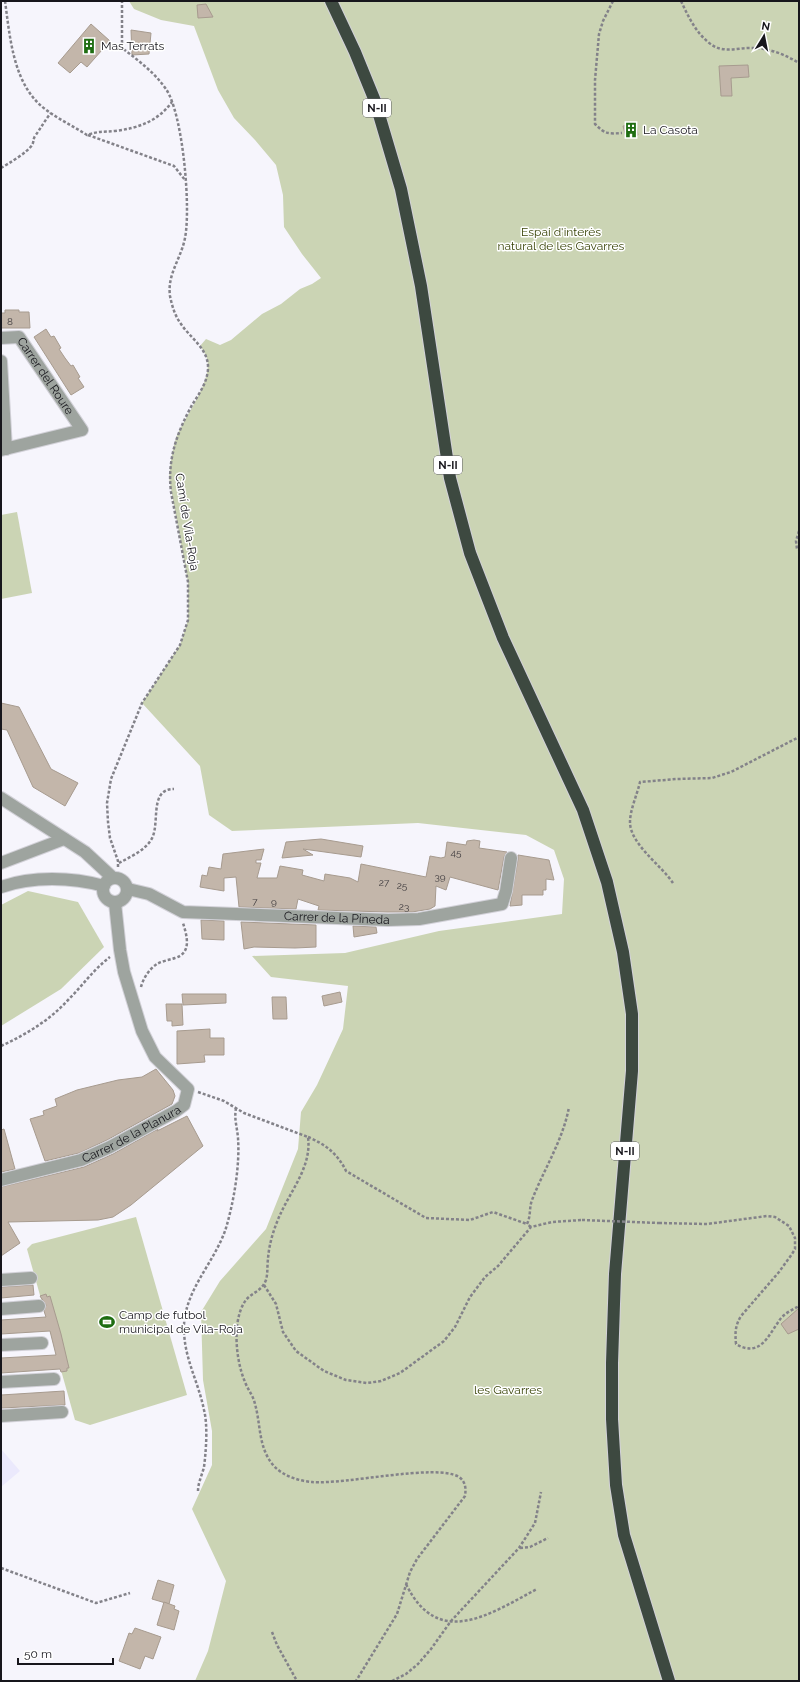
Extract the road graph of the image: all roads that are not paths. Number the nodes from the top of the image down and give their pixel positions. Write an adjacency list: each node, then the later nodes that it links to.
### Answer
1 (331, 1): 25 (highway, N-II)
2 (1, 338): 5 (street, Carrer del Roure)
3 (1, 362): 4 (street)
4 (2, 380): 5 (street)
5 (4, 450)
6 (1, 798): 7 (street)
7 (64, 839): 9 (street); 10 (street)
8 (511, 858): 12 (street, Carrer de la Pineda)
9 (1, 863)
10 (111, 881): 11 (street); 12 (street); 13 (street)
11 (1, 887)
12 (128, 889): 13 (street)
13 (115, 903): 14 (street, Carrer de la Planura)
14 (1, 1180)
15 (31, 1278): 16 (street)
16 (1, 1280)
17 (38, 1306): 18 (street)
18 (1, 1309)
19 (42, 1343): 20 (street)
20 (1, 1345)
21 (54, 1379): 22 (street)
22 (1, 1382)
23 (62, 1412): 24 (street)
24 (1, 1416)
25 (669, 1681)

